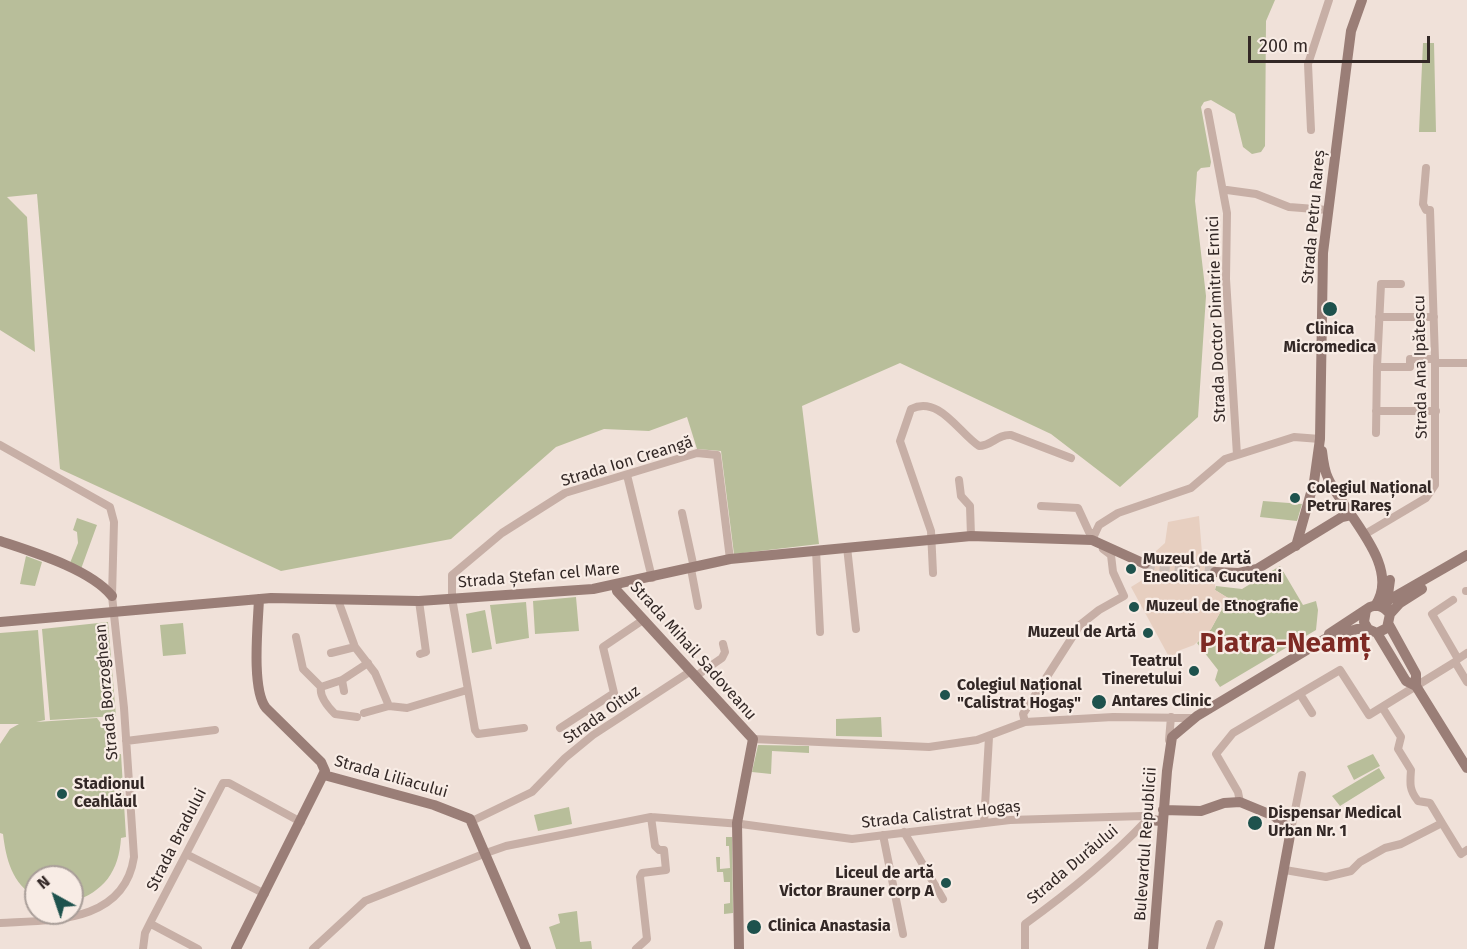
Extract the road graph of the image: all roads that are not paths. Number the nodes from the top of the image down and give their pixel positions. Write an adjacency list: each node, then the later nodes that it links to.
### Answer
1 (1329, 0): 4 (street)
2 (1362, 0): 7 (street, Strada Petru Rareș)
3 (1208, 112): 19 (street, Strada Doctor Dimitrie Ernici)
4 (1311, 130)
5 (1426, 168): 9 (street, Strada Ana Ipătescu)
6 (1227, 190): 7 (street)
7 (1328, 210): 17 (street, Strada Petru Rareș)
8 (1401, 284): 10 (street)
9 (1434, 316): 10 (street); 11 (street, Strada Ana Ipătescu)
10 (1379, 317): 13 (street)
11 (1435, 361): 12 (street); 13 (street); 15 (street, Strada Ana Ipătescu)
12 (1467, 363)
13 (1377, 367): 14 (street)
14 (1376, 411): 15 (street); 16 (street)
15 (1436, 411): 26 (street, Strada Ana Ipătescu)
16 (1376, 433)
17 (1320, 439): 19 (street); 25 (street, Strada Petru Rareș); 31 (street, Strada Petru Rareș)
18 (0, 445): 45 (street, Strada Borzoghean)
19 (1237, 455): 29 (street)
20 (1071, 458): 28 (street)
21 (627, 475): 35 (street, Strada Ion Creangă); 42 (street); 46 (street, Strada Ion Creangă)
22 (959, 480): 27 (street)
23 (1041, 506): 29 (street)
24 (682, 513): 38 (street)
25 (1345, 520): 26 (street, Strada Petru Rareș); 31 (street); 52 (street, Strada Petru Rareș)
26 (1367, 533): 41 (street, Strada Petru Rareș)
27 (971, 536): 28 (street, Strada Ștefan cel Mare); 29 (street, Strada Ștefan cel Mare)
28 (932, 538): 32 (street, Strada Ștefan cel Mare); 40 (street)
29 (1094, 539): 37 (street, Strada Ștefan cel Mare); 81 (street)
30 (0, 541): 45 (street)
31 (1296, 546): 39 (street)
32 (847, 547): 33 (street, Strada Ștefan cel Mare); 56 (street)
33 (816, 550): 35 (street, Strada Ștefan cel Mare); 58 (street)
34 (1467, 555): 44 (street)
35 (730, 559): 38 (street, Strada Ștefan cel Mare)
36 (1467, 562): 52 (street)
37 (1145, 564)
38 (693, 568): 42 (street, Strada Ștefan cel Mare); 51 (street)
39 (1215, 572)
40 (933, 573)
41 (1390, 574): 44 (street); 52 (street)
42 (652, 578): 43 (street, Strada Ștefan cel Mare)
43 (616, 586): 46 (street, Strada Ștefan cel Mare); 54 (street, Strada Mihail Sadoveanu)
44 (1407, 589): 52 (street)
45 (112, 596): 53 (street, Strada Borzoghean)
46 (452, 598): 50 (street, Strada Ștefan cel Mare); 73 (street)
47 (259, 599): 48 (street, Strada Ștefan cel Mare); 53 (street, Strada Ștefan cel Mare); 90 (street, Strada Liliacului)
48 (338, 600): 50 (street, Strada Ștefan cel Mare); 62 (street)
49 (1453, 600): 66 (street)
50 (419, 601): 65 (street)
51 (698, 606)
52 (1382, 610): 57 (street); 57 (street); 60 (street); 70 (street)
53 (113, 612): 55 (street, Strada Ștefan cel Mare); 87 (street, Strada Borzoghean)
54 (643, 620): 68 (street, Strada Mihail Sadoveanu); 83 (street)
55 (0, 622)
56 (856, 629)
57 (1373, 631): 60 (street); 70 (street)
58 (820, 632)
59 (296, 637): 72 (street)
60 (1325, 639): 80 (street)
61 (723, 644): 68 (street, Strada Oituz)
62 (355, 647): 63 (street); 67 (street)
63 (331, 653)
64 (1467, 653): 66 (street)
65 (420, 654)
66 (1456, 660): 70 (street); 71 (street)
67 (368, 663): 69 (street); 76 (street)
68 (693, 674): 86 (street, Strada Mihail Sadoveanu); 96 (street, Strada Oituz)
69 (342, 680): 72 (street); 74 (street)
70 (1413, 682): 77 (street); 89 (street)
71 (1467, 682)
72 (321, 687): 76 (street)
73 (467, 690): 76 (street); 82 (street)
74 (344, 691)
75 (1300, 694): 77 (street); 78 (street); 92 (street)
76 (389, 706)
77 (1382, 707): 100 (street)
78 (1312, 713)
79 (1171, 717): 80 (street); 81 (street); 88 (street)
80 (1193, 718): 88 (street)
81 (1025, 722): 85 (street)
82 (524, 728)
83 (560, 728)
84 (215, 730): 87 (street)
85 (988, 736): 86 (street); 99 (street)
86 (753, 739): 98 (street, Strada Mihail Sadoveanu)
87 (126, 741): 110 (street, Strada Borzoghean)
88 (1169, 741): 93 (street, Bulevardul Republicii)
89 (1467, 768)
90 (324, 775): 96 (street, Strada Liliacului); 97 (street)
91 (1302, 775): 101 (street)
92 (1240, 802): 93 (street); 101 (street)
93 (1163, 815): 95 (street); 122 (street, Bulevardul Republicii)
94 (651, 817): 98 (street, Strada Calistrat Hogaș); 105 (street, Strada Calistrat Hogaș); 119 (street)
95 (1147, 820): 99 (street, Strada Calistrat Hogaș); 121 (street, Strada Durăului)
96 (472, 821): 105 (street)
97 (301, 822): 106 (street, Strada Bradului); 108 (street)
98 (737, 823): 103 (street, Strada Calistrat Hogaș); 120 (street, Strada Mihail Sadoveanu)
99 (984, 823): 102 (street, Strada Calistrat Hogaș)
100 (1442, 823): 104 (street); 107 (street)
101 (1291, 830): 107 (street)
102 (904, 832): 103 (street, Strada Calistrat Hogaș); 109 (street)
103 (883, 836): 113 (street)
104 (1467, 850)
105 (486, 853): 117 (street, Strada Calistrat Hogaș); 118 (street)
106 (186, 854): 108 (street); 111 (street, Strada Bradului)
107 (1285, 870): 124 (street)
108 (264, 894): 116 (street)
109 (943, 899)
110 (0, 923)
111 (151, 924): 114 (street, Strada Bradului); 115 (street)
112 (1219, 924): 123 (street)
113 (903, 933)
114 (143, 949)
115 (198, 949)
116 (236, 949)
117 (313, 949)
118 (526, 949)
119 (636, 949)
120 (739, 949)
121 (1025, 949)
122 (1153, 949)
123 (1210, 949)
124 (1269, 949)

